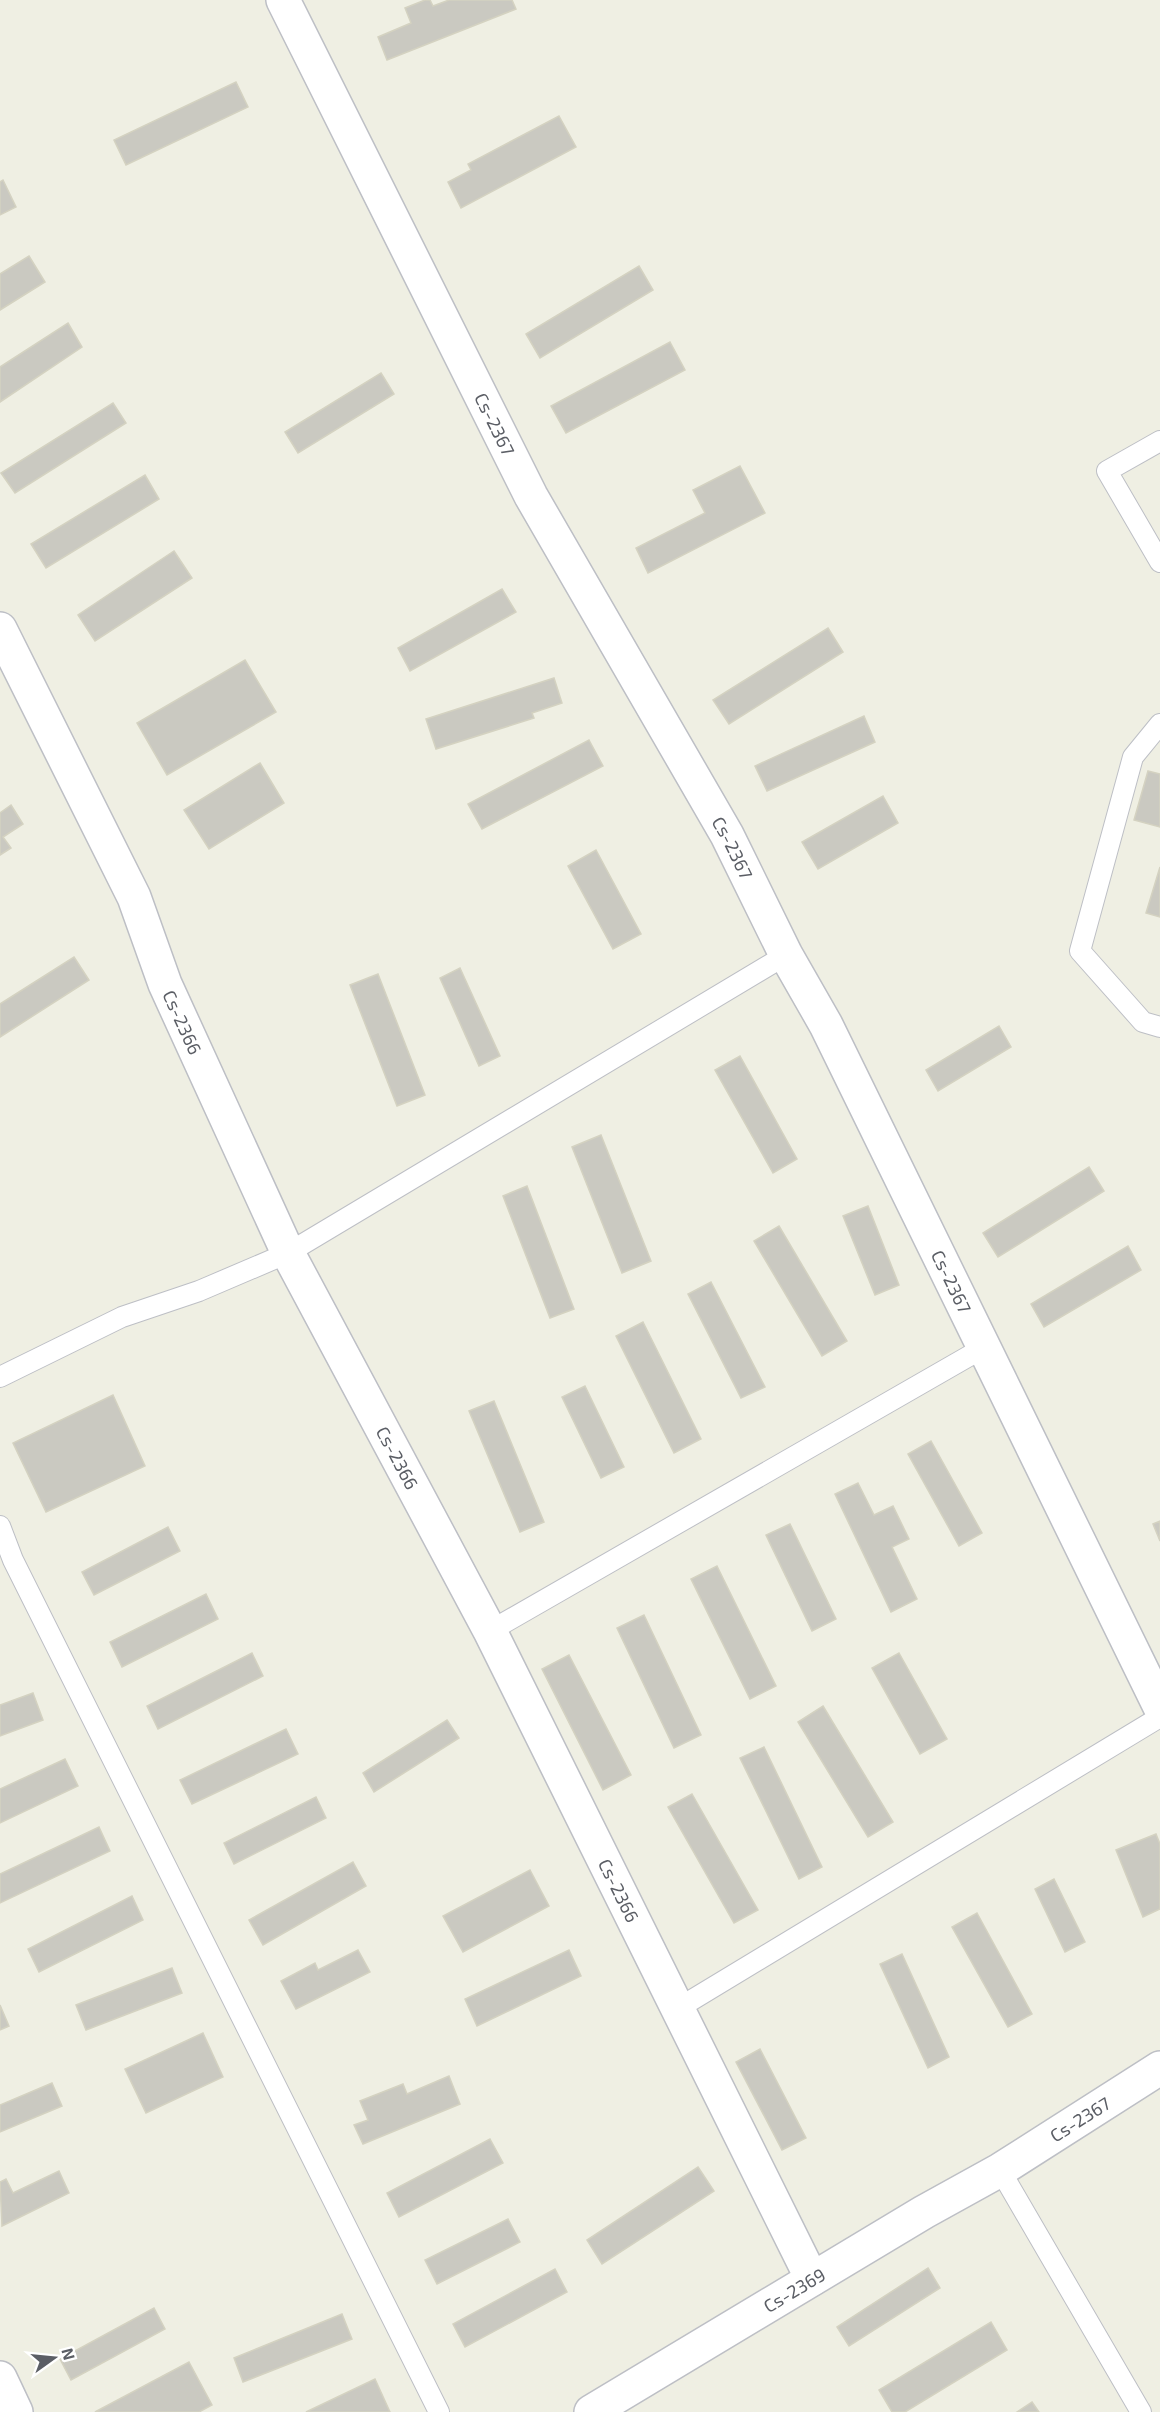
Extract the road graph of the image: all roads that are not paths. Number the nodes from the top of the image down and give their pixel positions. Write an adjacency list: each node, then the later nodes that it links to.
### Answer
1 (283, 0): 6 (street, Cs-2367)
2 (1160, 441): 3 (lane)
3 (1160, 562)
4 (0, 629): 8 (street, Cs-2366)
5 (1160, 724): 7 (lane)
6 (786, 955): 8 (lane); 9 (street, Cs-2367)
7 (1160, 1028)
8 (288, 1253): 10 (lane); 12 (street, Cs-2366)
9 (983, 1348): 12 (lane); 13 (street, Cs-2367)
10 (0, 1377)
11 (0, 1526): 21 (lane)
12 (490, 1631): 15 (street, Cs-2366)
13 (1160, 1707)
14 (1160, 1717): 15 (lane)
15 (677, 2009): 18 (street, Cs-2366)
16 (1160, 2068): 17 (street, Cs-2367)
17 (1000, 2170): 18 (street, Cs-2369); 23 (lane)
18 (812, 2279): 22 (street, Cs-2369)
19 (0, 2378): 20 (street)
20 (16, 2412)
21 (439, 2412)
22 (591, 2412)
23 (1141, 2412)

